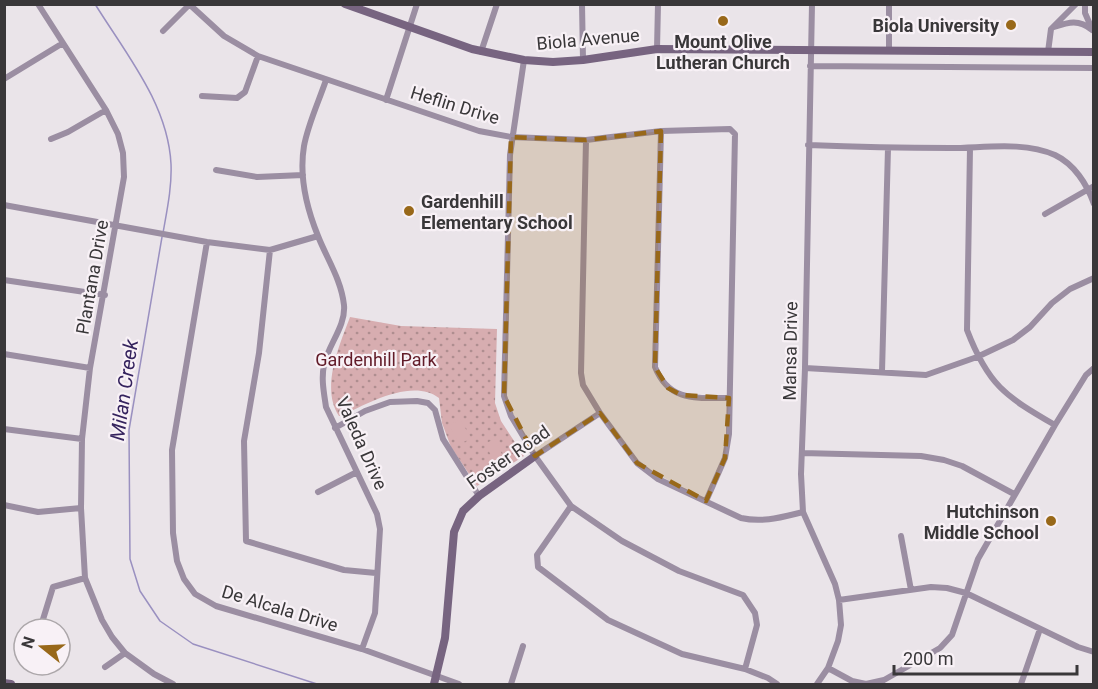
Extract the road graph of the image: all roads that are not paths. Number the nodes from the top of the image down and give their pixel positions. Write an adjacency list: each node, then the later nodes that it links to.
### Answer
1 (38, 4): 16 (street, Plantana Drive)
2 (345, 4): 12 (street, Biola Avenue)
3 (417, 4): 12 (street)
4 (497, 4): 20 (street)
5 (582, 4): 25 (street)
6 (658, 4): 17 (street)
7 (812, 4): 18 (street, Mansa Drive)
8 (889, 4): 19 (street)
9 (1076, 4): 13 (street)
10 (1085, 4): 15 (street)
11 (189, 5): 14 (street); 23 (street, Heflin Drive)
12 (410, 27): 20 (street, Biola Avenue); 31 (street)
13 (1053, 27): 15 (street); 21 (street)
14 (163, 31)
15 (1093, 31)
16 (63, 43): 28 (street); 32 (street, Plantana Drive)
17 (657, 49): 18 (street, Biola Avenue); 25 (street, Biola Avenue)
18 (811, 50): 19 (street, Biola Avenue); 26 (street, Mansa Drive)
19 (889, 50): 21 (street, Biola Avenue)
20 (482, 52): 24 (street, Biola Avenue)
21 (1048, 52): 22 (street, Biola Avenue)
22 (1094, 52)
23 (258, 56): 29 (street, Heflin Drive); 30 (street)
24 (524, 60): 25 (street, Biola Avenue); 34 (street)
25 (583, 60)
26 (810, 66): 27 (street); 37 (street, Mansa Drive)
27 (1094, 68)
28 (4, 79)
29 (326, 80): 31 (street, Heflin Drive); 41 (street, Valeda Drive)
30 (202, 96)
31 (386, 100): 34 (street, Heflin Drive)
32 (106, 110): 35 (street); 46 (street, Plantana Drive)
33 (661, 131): 36 (street, Heflin Drive); 59 (street); 59 (street, Heflin Drive)
34 (511, 137): 36 (street, Heflin Drive); 66 (street)
35 (51, 139)
36 (586, 140): 60 (street)
37 (808, 145): 38 (street); 56 (street, Mansa Drive)
38 (888, 148): 39 (street); 58 (street)
39 (970, 148): 42 (street); 54 (street)
40 (216, 170): 41 (street)
41 (303, 175): 47 (street, Valeda Drive)
42 (1091, 187): 43 (street); 45 (street)
43 (1094, 204)
44 (4, 205): 46 (street)
45 (1045, 214)
46 (117, 224): 48 (street); 52 (street, Plantana Drive)
47 (318, 236): 49 (street); 62 (street, Valeda Drive)
48 (207, 242): 49 (street); 85 (street, De Alcala Drive)
49 (270, 250): 77 (street)
50 (1094, 278): 54 (street)
51 (4, 280): 52 (street)
52 (105, 295): 55 (street, Plantana Drive)
53 (4, 354): 55 (street)
54 (977, 357): 58 (street); 61 (street)
55 (90, 368): 64 (street, Plantana Drive)
56 (806, 368): 58 (street); 65 (street, Mansa Drive)
57 (1094, 368): 61 (street)
58 (882, 372)
59 (729, 398): 71 (street)
60 (600, 413): 66 (street, Foster Road); 71 (street)
61 (1055, 425): 69 (street)
62 (334, 428): 67 (street, Valeda Drive); 70 (street)
63 (4, 429): 64 (street)
64 (82, 439): 74 (street, Plantana Drive)
65 (802, 453): 69 (street); 75 (street, Mansa Drive)
66 (536, 456): 70 (street, Foster Road); 73 (street)
67 (357, 472): 68 (street); 77 (street, Valeda Drive)
68 (318, 492)
69 (1014, 494): 80 (street)
70 (479, 496): 91 (street, Foster Road)
71 (706, 501): 75 (street)
72 (4, 505): 74 (street)
73 (571, 506): 90 (street); 90 (street)
74 (81, 508): 78 (street, Plantana Drive)
75 (803, 512): 81 (street, Mansa Drive)
76 (901, 536): 79 (street)
77 (376, 573): 85 (street, Valeda Drive)
78 (85, 579): 82 (street); 87 (street, Plantana Drive)
79 (910, 590): 80 (street); 81 (street)
80 (966, 593): 83 (street); 89 (street)
81 (839, 600): 89 (street, Mansa Drive)
82 (44, 617)
83 (1040, 629): 86 (street); 99 (street)
84 (523, 646): 96 (street)
85 (362, 649): 91 (street, De Alcala Drive)
86 (1094, 652)
87 (125, 653): 88 (street); 94 (street, Plantana Drive)
88 (105, 667)
89 (828, 668): 98 (street, Mansa Drive)
90 (745, 669): 97 (street)
91 (435, 681): 95 (street, De Alcala Drive)
92 (4, 683): 93 (street)
93 (10, 684)
94 (173, 684)
95 (459, 684)
96 (511, 684)
97 (777, 684)
98 (817, 684)
99 (1021, 684)

